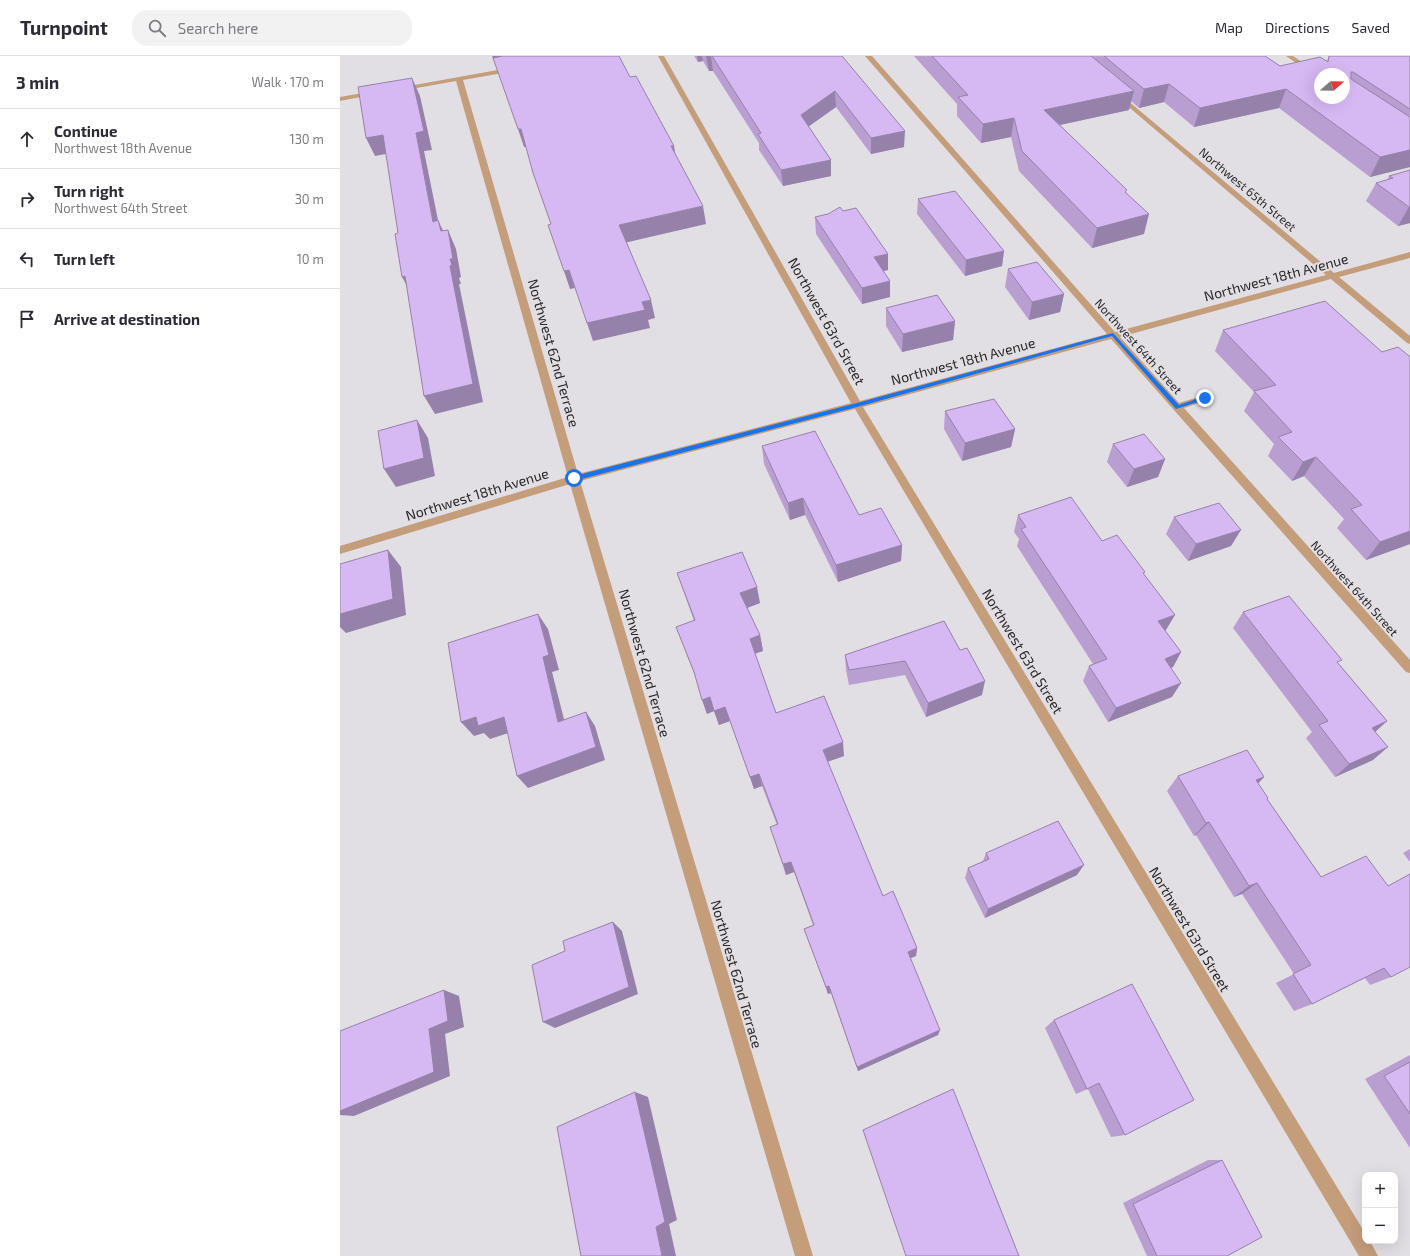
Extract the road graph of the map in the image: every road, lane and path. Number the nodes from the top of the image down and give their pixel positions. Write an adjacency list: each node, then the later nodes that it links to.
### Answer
1 (661, 56): 14 (street, Northwest 63rd Street)
2 (868, 56): 11 (street, Northwest 64th Street)
3 (1289, 56): 5 (street)
4 (519, 68): 6 (street)
5 (1314, 73)
6 (459, 78): 8 (street); 16 (street, Northwest 62nd Terrace)
7 (1113, 92): 10 (street, Northwest 65th Street)
8 (340, 99)
9 (1410, 255): 10 (street, Northwest 18th Avenue)
10 (1333, 276): 11 (street, Northwest 18th Avenue); 12 (street, Northwest 65th Street)
11 (1113, 335): 14 (street, Northwest 18th Avenue); 15 (street, Northwest 64th Street)
12 (1410, 341)
13 (1205, 398): 15 (street)
14 (857, 405): 16 (street, Northwest 18th Avenue); 20 (street, Northwest 63rd Street)
15 (1178, 407): 18 (street, Northwest 64th Street)
16 (574, 478): 17 (street, Northwest 18th Avenue); 19 (street, Northwest 62nd Terrace)
17 (340, 550)
18 (1410, 668)
19 (804, 1256)
20 (1369, 1256)

